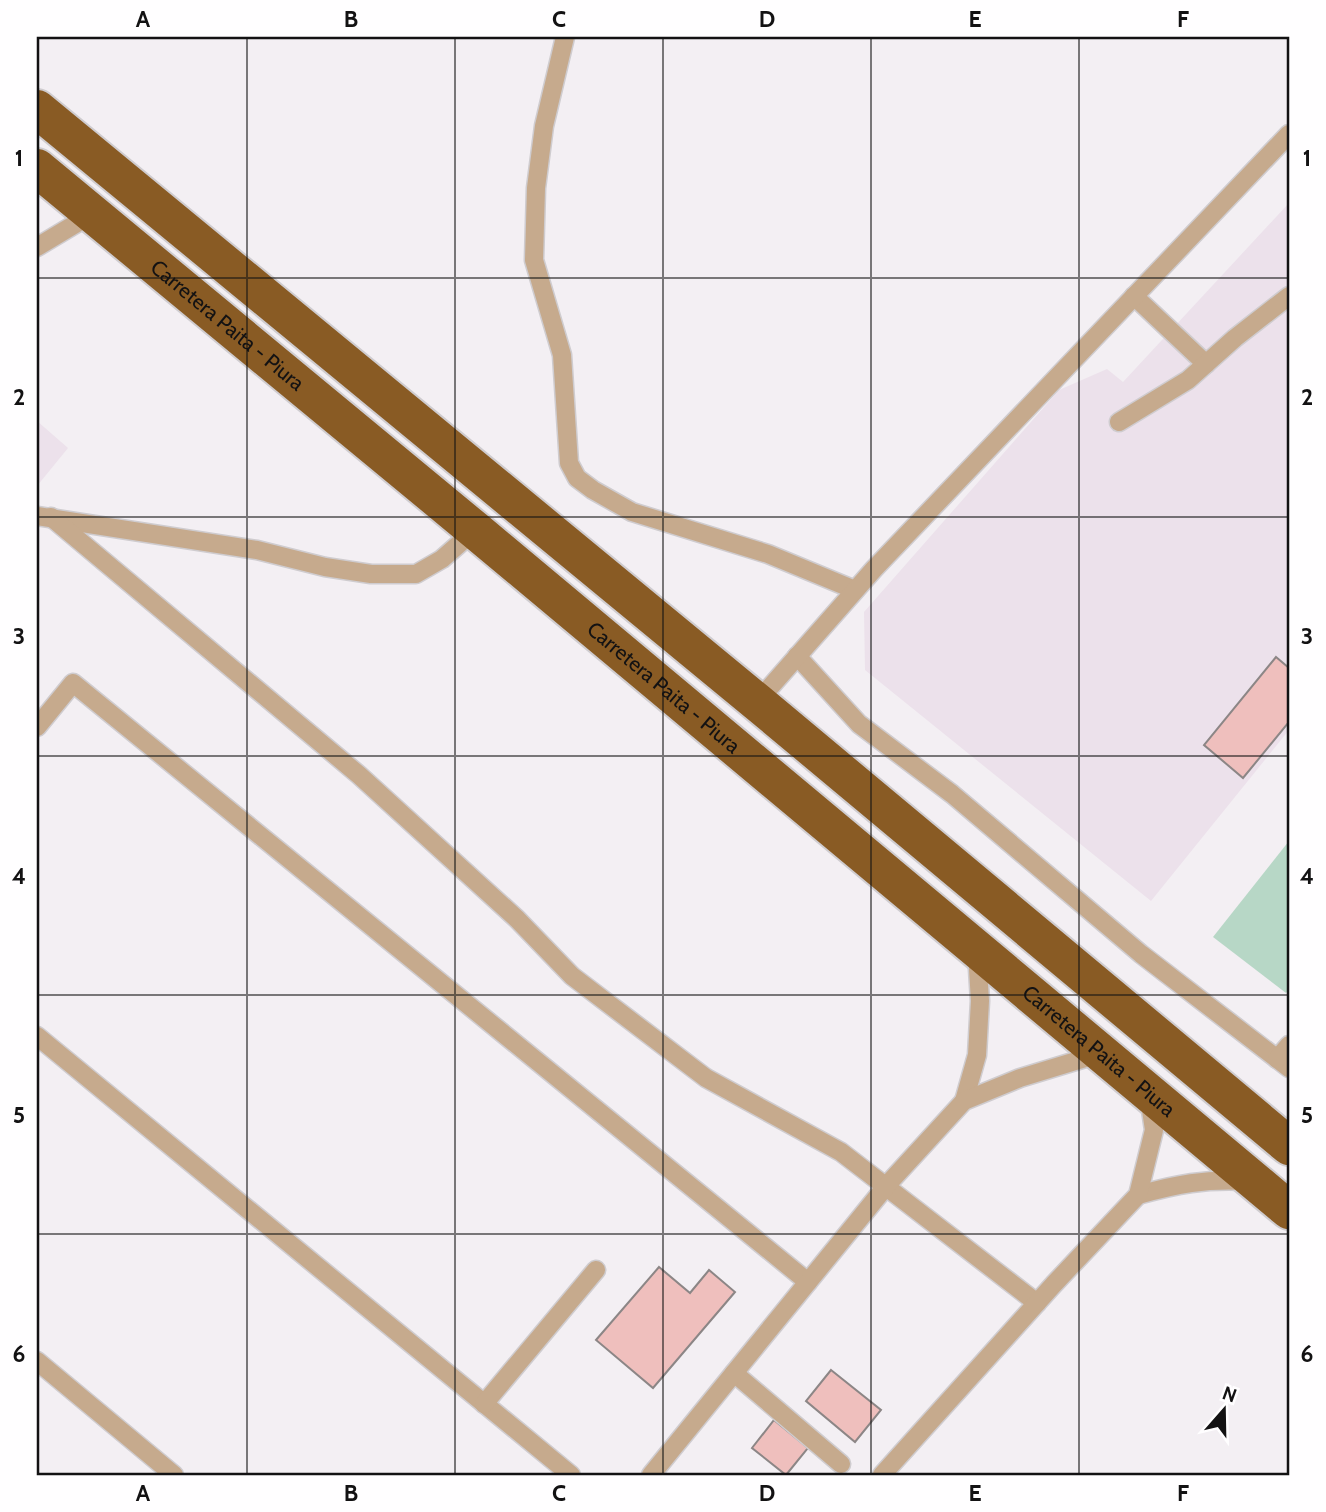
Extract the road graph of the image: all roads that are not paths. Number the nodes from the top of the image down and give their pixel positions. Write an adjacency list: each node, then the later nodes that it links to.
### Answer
1 (565, 37): 13 (lane)
2 (37, 109): 15 (highway)
3 (1289, 134): 7 (lane)
4 (37, 168): 5 (highway, Carretera Paita - Piura)
5 (92, 214): 6 (lane); 12 (highway, Carretera Paita - Piura)
6 (37, 247)
7 (1134, 296): 9 (lane); 13 (lane)
8 (1289, 296): 9 (lane)
9 (1206, 365): 10 (lane)
10 (1119, 422)
11 (44, 517): 12 (lane); 25 (lane)
12 (475, 530): 17 (highway, Carretera Paita - Piura)
13 (855, 590): 14 (lane)
14 (797, 656): 15 (lane); 20 (lane)
15 (757, 702): 23 (highway)
16 (37, 727): 29 (lane)
17 (976, 948): 19 (highway, Carretera Paita - Piura); 22 (lane)
18 (37, 1036): 33 (lane)
19 (1102, 1053): 21 (highway, Carretera Paita - Piura); 22 (lane)
20 (1285, 1058)
21 (1149, 1092): 24 (highway, Carretera Paita - Piura); 26 (lane)
22 (964, 1101): 25 (lane)
23 (1289, 1146)
24 (1255, 1181): 26 (lane); 27 (highway, Carretera Paita - Piura)
25 (887, 1185): 29 (lane); 30 (lane)
26 (1138, 1195): 30 (lane)
27 (1289, 1210)
28 (596, 1270): 33 (lane)
29 (808, 1282): 32 (lane)
30 (1037, 1303): 38 (lane)
31 (37, 1361): 35 (lane)
32 (734, 1373): 34 (lane); 37 (lane)
33 (484, 1404): 36 (lane)
34 (841, 1464)
35 (173, 1475)
36 (571, 1475)
37 (651, 1475)
38 (882, 1475)

